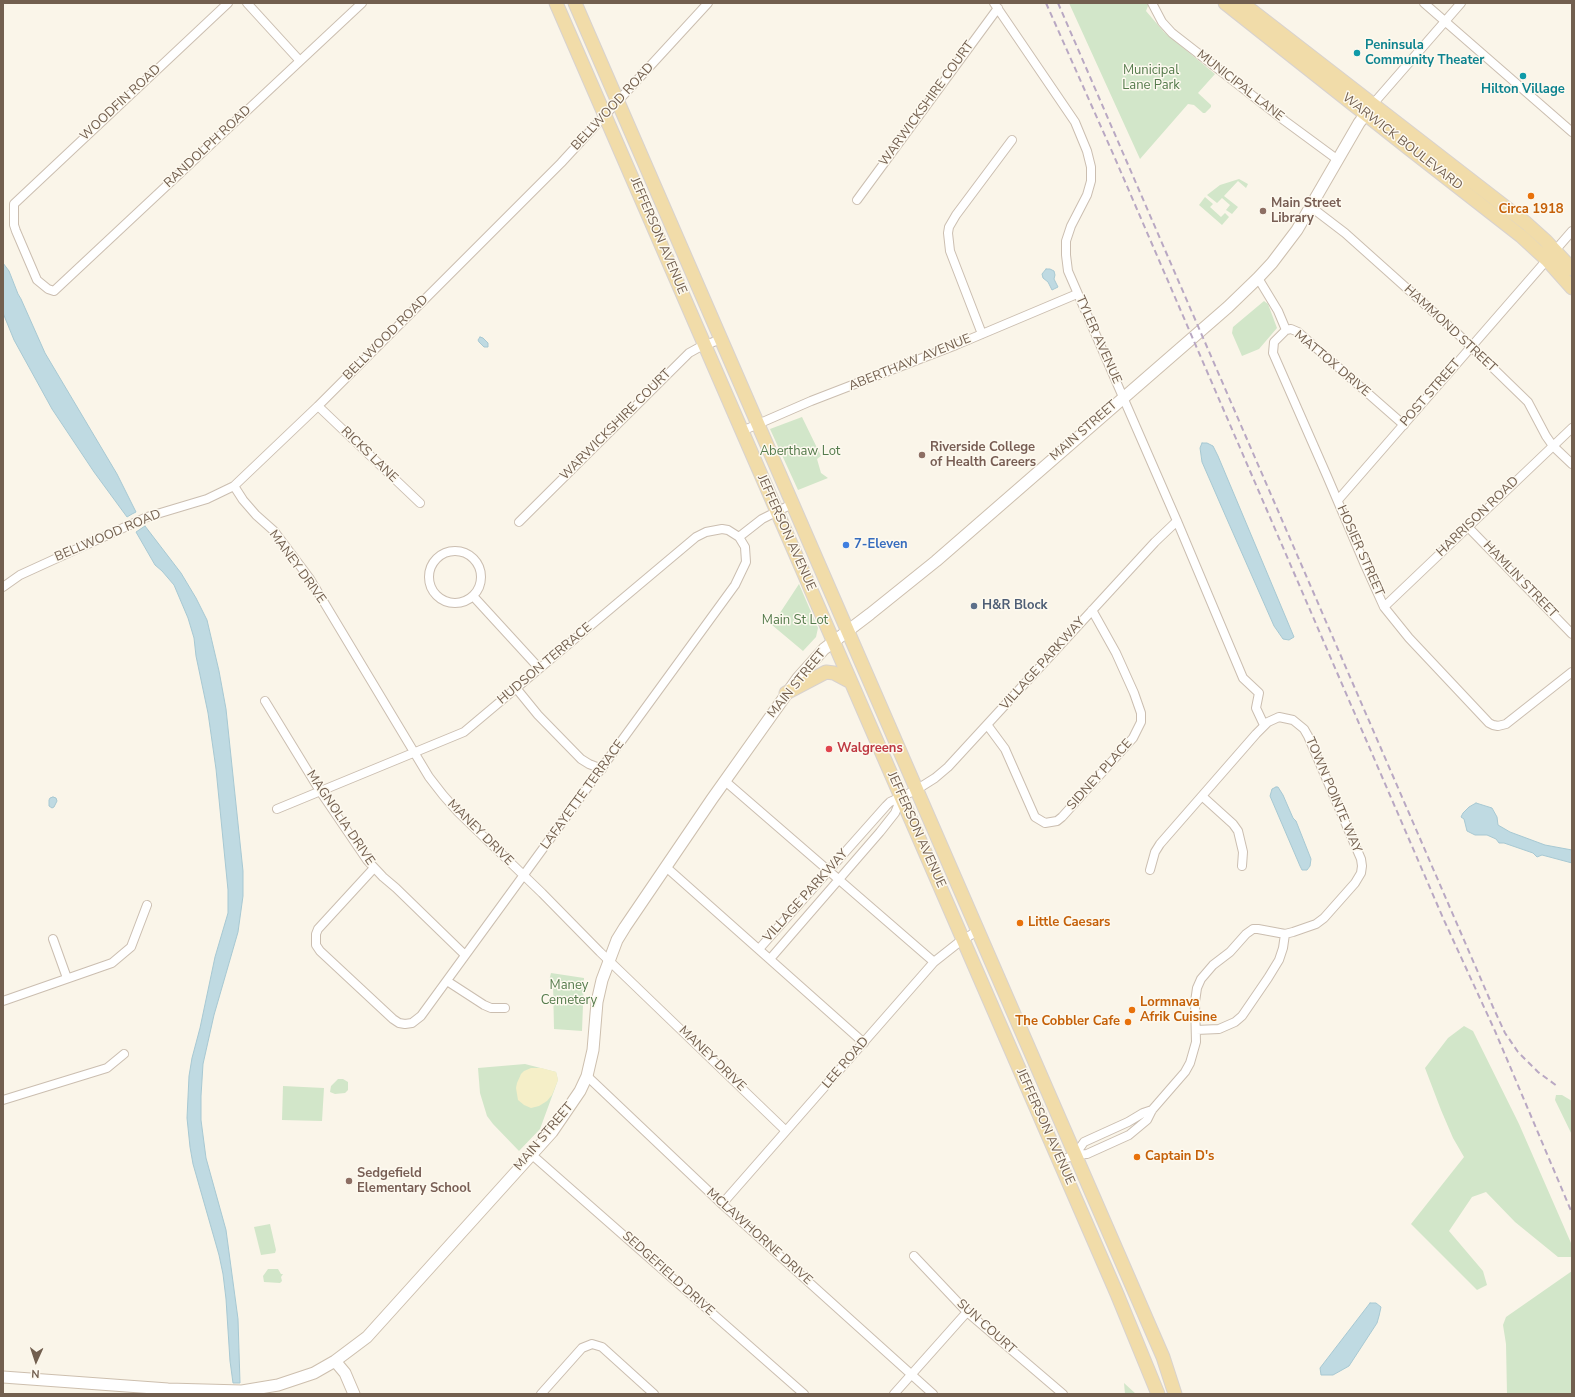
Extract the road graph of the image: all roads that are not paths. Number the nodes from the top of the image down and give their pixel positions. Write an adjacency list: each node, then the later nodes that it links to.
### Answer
1 (228, 3): 28 (street, WOODFIN ROAD)
2 (247, 3): 14 (street)
3 (362, 3): 14 (street, RANDOLPH ROAD)
4 (556, 3): 17 (main road, JEFFERSON AVENUE)
5 (575, 3): 15 (main road, JEFFERSON AVENUE)
6 (708, 3): 15 (street, BELLWOOD ROAD)
7 (1152, 3): 20 (street, MUNICIPAL LANE)
8 (1225, 3): 16 (main road, WARWICK BOULEVARD)
9 (1242, 3): 16 (main road, WARWICK BOULEVARD)
10 (1424, 3): 13 (street)
11 (1461, 3): 13 (street, MAIN STREET)
12 (996, 6): 21 (street, WARWICKSHIRE COURT); 29 (street, TYLER AVENUE)
13 (1445, 21): 16 (street, MAIN STREET); 18 (street)
14 (300, 61): 28 (street, RANDOLPH ROAD)
15 (617, 102): 17 (street, BELLWOOD ROAD); 32 (main road, JEFFERSON AVENUE)
16 (1369, 109): 20 (main road, MAIN STREET); 24 (main road, WARWICK BOULEVARD)
17 (606, 116): 33 (main road, JEFFERSON AVENUE); 36 (street, BELLWOOD ROAD)
18 (1572, 132)
19 (1012, 140): 31 (street)
20 (1338, 160): 22 (main road, MAIN STREET)
21 (857, 200)
22 (1312, 207): 26 (main road, MAIN STREET); 34 (street, HAMMOND STREET)
23 (1572, 231): 24 (street, POST STREET)
24 (1551, 255): 25 (main road, WARWICK BOULEVARD); 27 (main road, WARWICK BOULEVARD); 34 (street, POST STREET)
25 (1572, 269)
26 (1258, 278): 30 (street, MATTOX DRIVE); 35 (main road, MAIN STREET)
27 (1572, 288)
28 (54, 290)
29 (1077, 294): 31 (street, ABERTHAW AVENUE); 35 (street, TYLER AVENUE)
30 (1286, 330): 38 (street, MATTOX DRIVE); 44 (street, HOSIER STREET)
31 (982, 334): 37 (street, ABERTHAW AVENUE)
32 (721, 339): 33 (street, WARWICKSHIRE COURT); 37 (main road, JEFFERSON AVENUE)
33 (705, 345): 40 (main road, JEFFERSON AVENUE); 49 (street, WARWICKSHIRE COURT)
34 (1472, 347): 38 (street, POST STREET); 41 (street, HAMMOND STREET)
35 (1123, 398): 48 (street, TYLER AVENUE); 56 (main road, MAIN STREET)
36 (318, 406): 43 (street, BELLWOOD ROAD); 45 (street, RICKS LANE)
37 (758, 425): 40 (street, ABERTHAW AVENUE); 46 (main road, JEFFERSON AVENUE)
38 (1404, 425): 44 (street, POST STREET)
39 (1572, 428): 41 (street, HARRISON ROAD)
40 (742, 432): 47 (main road, JEFFERSON AVENUE)
41 (1553, 446): 42 (street, HAMMOND STREET); 50 (street, HARRISON ROAD)
42 (1572, 464)
43 (234, 486): 52 (street, BELLWOOD ROAD); 67 (street, MANEY DRIVE)
44 (1338, 500): 54 (street, HOSIER STREET)
45 (420, 503)
46 (792, 504): 47 (street); 56 (main road, JEFFERSON AVENUE)
47 (777, 511): 51 (street); 58 (main road, JEFFERSON AVENUE)
48 (1177, 521): 55 (street, VILLAGE PARKWAY); 65 (street, TYLER AVENUE)
49 (519, 522)
50 (1468, 526): 54 (street, HARRISON ROAD); 57 (street, HAMLIN STREET)
51 (739, 537): 59 (street, HUDSON TERRACE); 68 (street, LAFAYETTE TERRACE)
52 (3, 587)
53 (473, 596): 53 (street); 59 (street)
54 (1384, 607): 60 (street, HOSIER STREET)
55 (1092, 610): 66 (street, VILLAGE PARKWAY); 66 (street, SIDNEY PLACE)
56 (847, 631): 58 (main road, MAIN STREET); 70 (main road, JEFFERSON AVENUE)
57 (1572, 634)
58 (833, 641): 61 (main road, JEFFERSON AVENUE); 63 (main road, MAIN STREET)
59 (539, 668): 62 (street, HUDSON TERRACE)
60 (1572, 672)
61 (851, 682): 63 (main road); 73 (main road, JEFFERSON AVENUE)
62 (516, 688): 67 (street, HUDSON TERRACE); 68 (street)
63 (786, 693): 69 (main road, MAIN STREET)
64 (265, 701): 71 (street, MAGNOLIA DRIVE)
65 (1264, 725): 72 (street, TOWN POINTE WAY); 86 (street, TOWN POINTE WAY)
66 (988, 726): 70 (street, VILLAGE PARKWAY)
67 (415, 753): 71 (street, HUDSON TERRACE); 82 (street, MANEY DRIVE)
68 (602, 769): 82 (street, LAFAYETTE TERRACE)
69 (725, 781): 79 (main road, MAIN STREET); 81 (street)
70 (916, 790): 73 (street, VILLAGE PARKWAY); 85 (main road, JEFFERSON AVENUE)
71 (320, 791): 74 (street, HUDSON TERRACE); 78 (street, MAGNOLIA DRIVE)
72 (1202, 796): 77 (street); 80 (street, TOWN POINTE WAY)
73 (901, 797): 75 (street, VILLAGE PARKWAY); 76 (street, VILLAGE PARKWAY); 88 (main road, JEFFERSON AVENUE)
74 (277, 809)
75 (853, 843): 76 (street, VILLAGE PARKWAY); 81 (street, VILLAGE PARKWAY)
76 (863, 852): 83 (street, VILLAGE PARKWAY)
77 (1242, 866)
78 (374, 868): 90 (street, MAGNOLIA DRIVE); 95 (street, LAFAYETTE TERRACE)
79 (666, 868): 89 (street); 91 (main road, MAIN STREET)
80 (1150, 870)
81 (828, 871): 83 (street); 89 (street, VILLAGE PARKWAY)
82 (524, 875): 90 (street, LAFAYETTE TERRACE); 91 (street, MANEY DRIVE)
83 (839, 881): 92 (street, VILLAGE PARKWAY); 93 (street)
84 (147, 905): 94 (street)
85 (977, 931): 88 (street, LEE ROAD); 106 (main road, JEFFERSON AVENUE)
86 (1285, 934): 98 (street); 98 (street)
87 (54, 939): 94 (street)
88 (963, 939): 93 (street, LEE ROAD); 107 (main road, JEFFERSON AVENUE)
89 (759, 949): 92 (street)
90 (466, 955): 95 (street, LAFAYETTE TERRACE)
91 (608, 960): 101 (main road, MAIN STREET); 104 (street, MANEY DRIVE)
92 (770, 960): 99 (street)
93 (934, 962): 99 (street, LEE ROAD)
94 (67, 978): 96 (street)
95 (447, 981): 97 (street)
96 (3, 1001)
97 (505, 1008)
98 (1196, 1030): 103 (street)
99 (864, 1043): 104 (street, LEE ROAD)
100 (124, 1054): 102 (street)
101 (587, 1076): 105 (main road, MAIN STREET); 108 (street, MCLAWHORNE DRIVE)
102 (3, 1100)
103 (1152, 1110): 106 (street); 106 (street)
104 (786, 1131): 108 (street, LEE ROAD)
105 (532, 1154): 111 (main road, MAIN STREET); 118 (street, SEDGEFIELD DRIVE)
106 (1075, 1155): 107 (street); 123 (main road, JEFFERSON AVENUE)
107 (1059, 1161): 122 (main road, JEFFERSON AVENUE)
108 (722, 1204): 112 (street, MCLAWHORNE DRIVE)
109 (914, 1256): 110 (street, SUN COURT)
110 (967, 1312): 112 (street); 121 (street, SUN COURT)
111 (335, 1361): 114 (main road, MAIN STREET); 115 (main road)
112 (911, 1375): 119 (street); 120 (street, MCLAWHORNE DRIVE)
113 (3, 1377): 114 (main road, MAIN STREET)
114 (167, 1391)
115 (354, 1394)
116 (541, 1394): 117 (street)
117 (654, 1394)
118 (804, 1394)
119 (894, 1394)
120 (933, 1394)
121 (1063, 1394)
122 (1158, 1394)
123 (1175, 1394)

